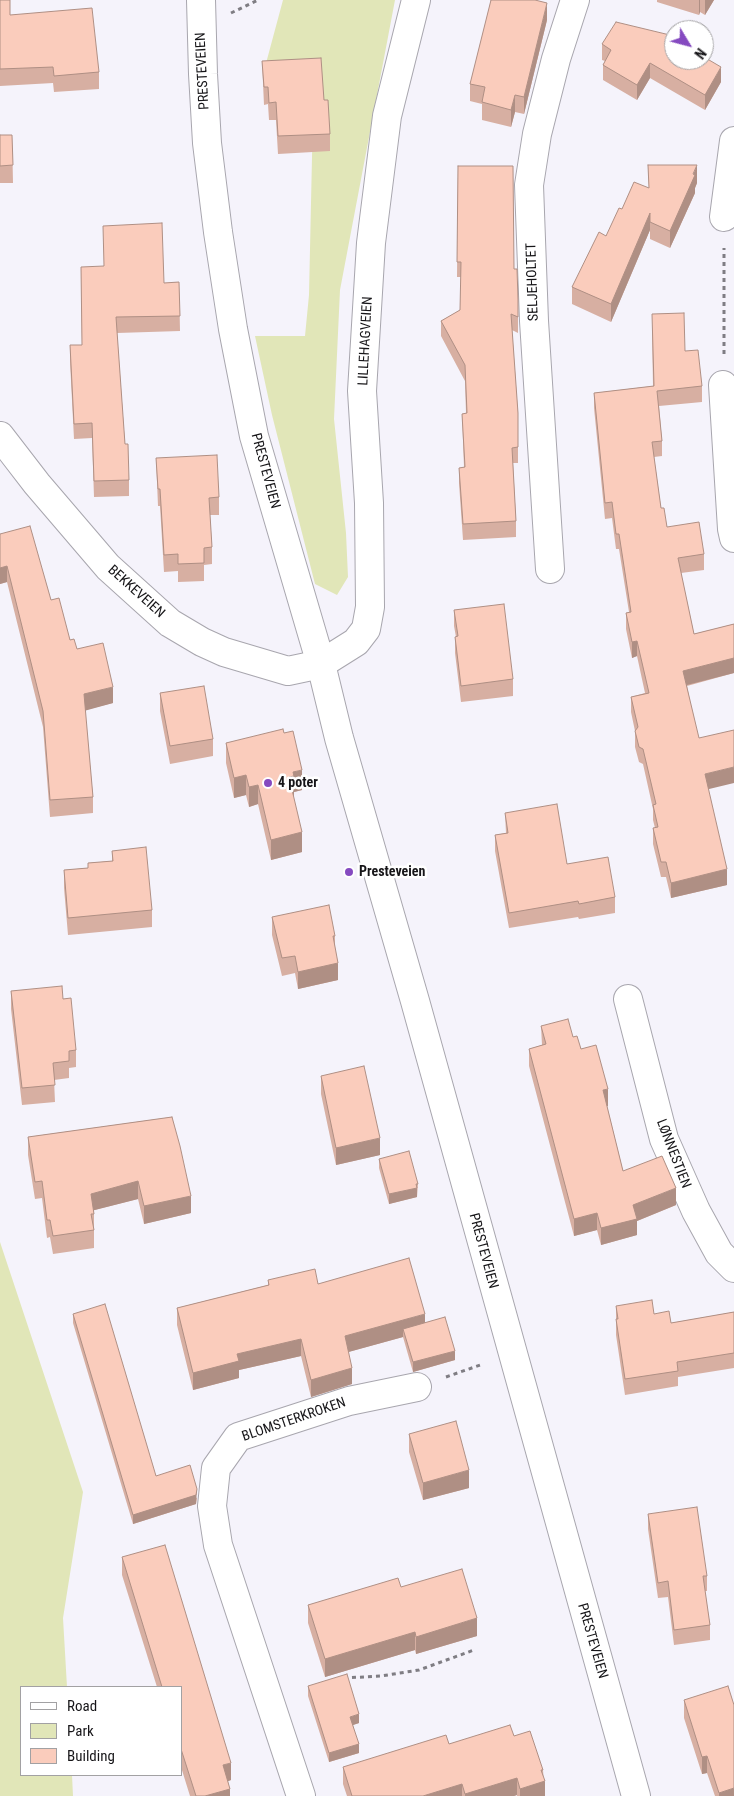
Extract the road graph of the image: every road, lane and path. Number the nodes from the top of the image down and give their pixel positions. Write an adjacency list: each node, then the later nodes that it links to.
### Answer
1 (201, 0): 10 (street, PRESTEVEIEN)
2 (416, 0): 10 (street, LILLEHAGVEIEN)
3 (575, 0): 9 (street, SELJEHOLTET)
4 (734, 141): 5 (street)
5 (724, 218): 6 (path)
6 (724, 385): 8 (street)
7 (0, 436): 10 (street, BEKKEVEIEN)
8 (734, 538)
9 (550, 569)
10 (321, 664): 13 (street, PRESTEVEIEN)
11 (628, 999): 12 (street, LØNNESTIEN)
12 (734, 1268)
13 (512, 1353): 14 (path); 18 (street, PRESTEVEIEN)
14 (418, 1388): 17 (street, BLOMSTERKROKEN)
15 (474, 1650): 16 (path)
16 (336, 1681)
17 (301, 1796)
18 (636, 1796)

